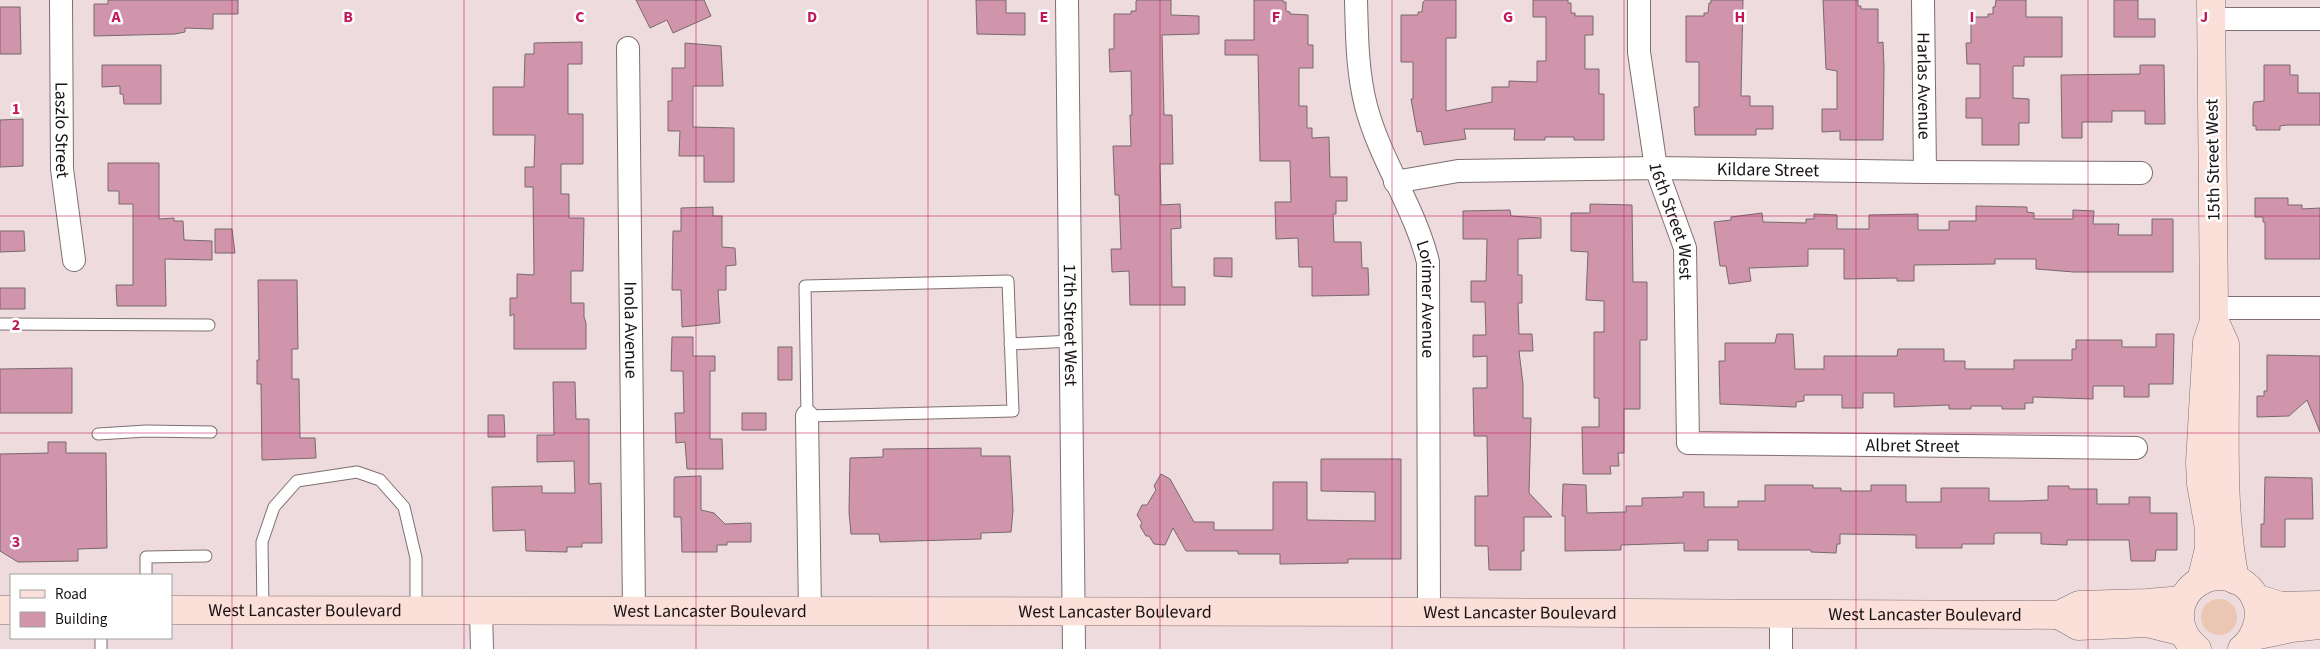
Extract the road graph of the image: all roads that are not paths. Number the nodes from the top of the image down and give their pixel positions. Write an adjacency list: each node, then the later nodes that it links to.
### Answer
1 (61, 0): 13 (street, Laszlo Street)
2 (1067, 0): 18 (street, 17th Street West)
3 (1356, 0): 12 (street, Lorimer Avenue)
4 (1639, 0): 9 (street, 16th Street West)
5 (1923, 0): 10 (street, Harlas Avenue)
6 (2211, 9): 7 (street); 15 (street, 15th Street West)
7 (2320, 19)
8 (628, 48): 36 (street, Inola Avenue)
9 (1656, 168): 10 (street, Kildare Street); 12 (street, Kildare Street); 23 (street, 16th Street West)
10 (1925, 172): 11 (street, Kildare Street)
11 (2141, 173)
12 (1395, 182): 38 (street, Lorimer Avenue)
13 (74, 260)
14 (2320, 308): 15 (street)
15 (2214, 314): 27 (street, 15th Street West); 28 (street, 15th Street West)
16 (0, 324): 17 (lane)
17 (209, 325)
18 (1072, 341): 19 (lane); 35 (street, 17th Street West)
19 (1010, 344): 20 (lane); 20 (lane)
20 (807, 416): 37 (street)
21 (211, 432): 22 (lane)
22 (98, 434)
23 (1688, 443): 24 (street, Albret Street)
24 (2136, 448)
25 (206, 556): 26 (lane)
26 (146, 574)
27 (2235, 580): 28 (street, West Lancaster Boulevard); 29 (street)
28 (2192, 590): 40 (street, West Lancaster Boulevard); 42 (street, 15th Street West)
29 (2255, 598): 30 (street); 43 (street)
30 (2320, 605)
31 (172, 610): 32 (street, West Lancaster Boulevard)
32 (263, 611): 33 (street, West Lancaster Boulevard); 33 (lane)
33 (416, 611): 34 (street, West Lancaster Boulevard)
34 (481, 611): 36 (street, West Lancaster Boulevard); 44 (street)
35 (1074, 611): 37 (street, West Lancaster Boulevard); 38 (street, West Lancaster Boulevard); 45 (street, 17th Street West)
36 (634, 612): 37 (street, West Lancaster Boulevard)
37 (810, 612)
38 (1429, 612): 39 (street, West Lancaster Boulevard)
39 (1781, 614): 40 (street, West Lancaster Boulevard); 46 (street)
40 (2059, 615): 42 (street, West Lancaster Boulevard)
41 (2320, 625): 43 (street)
42 (2190, 641)
43 (2248, 642)
44 (482, 649)
45 (1074, 649)
46 (1781, 649)

